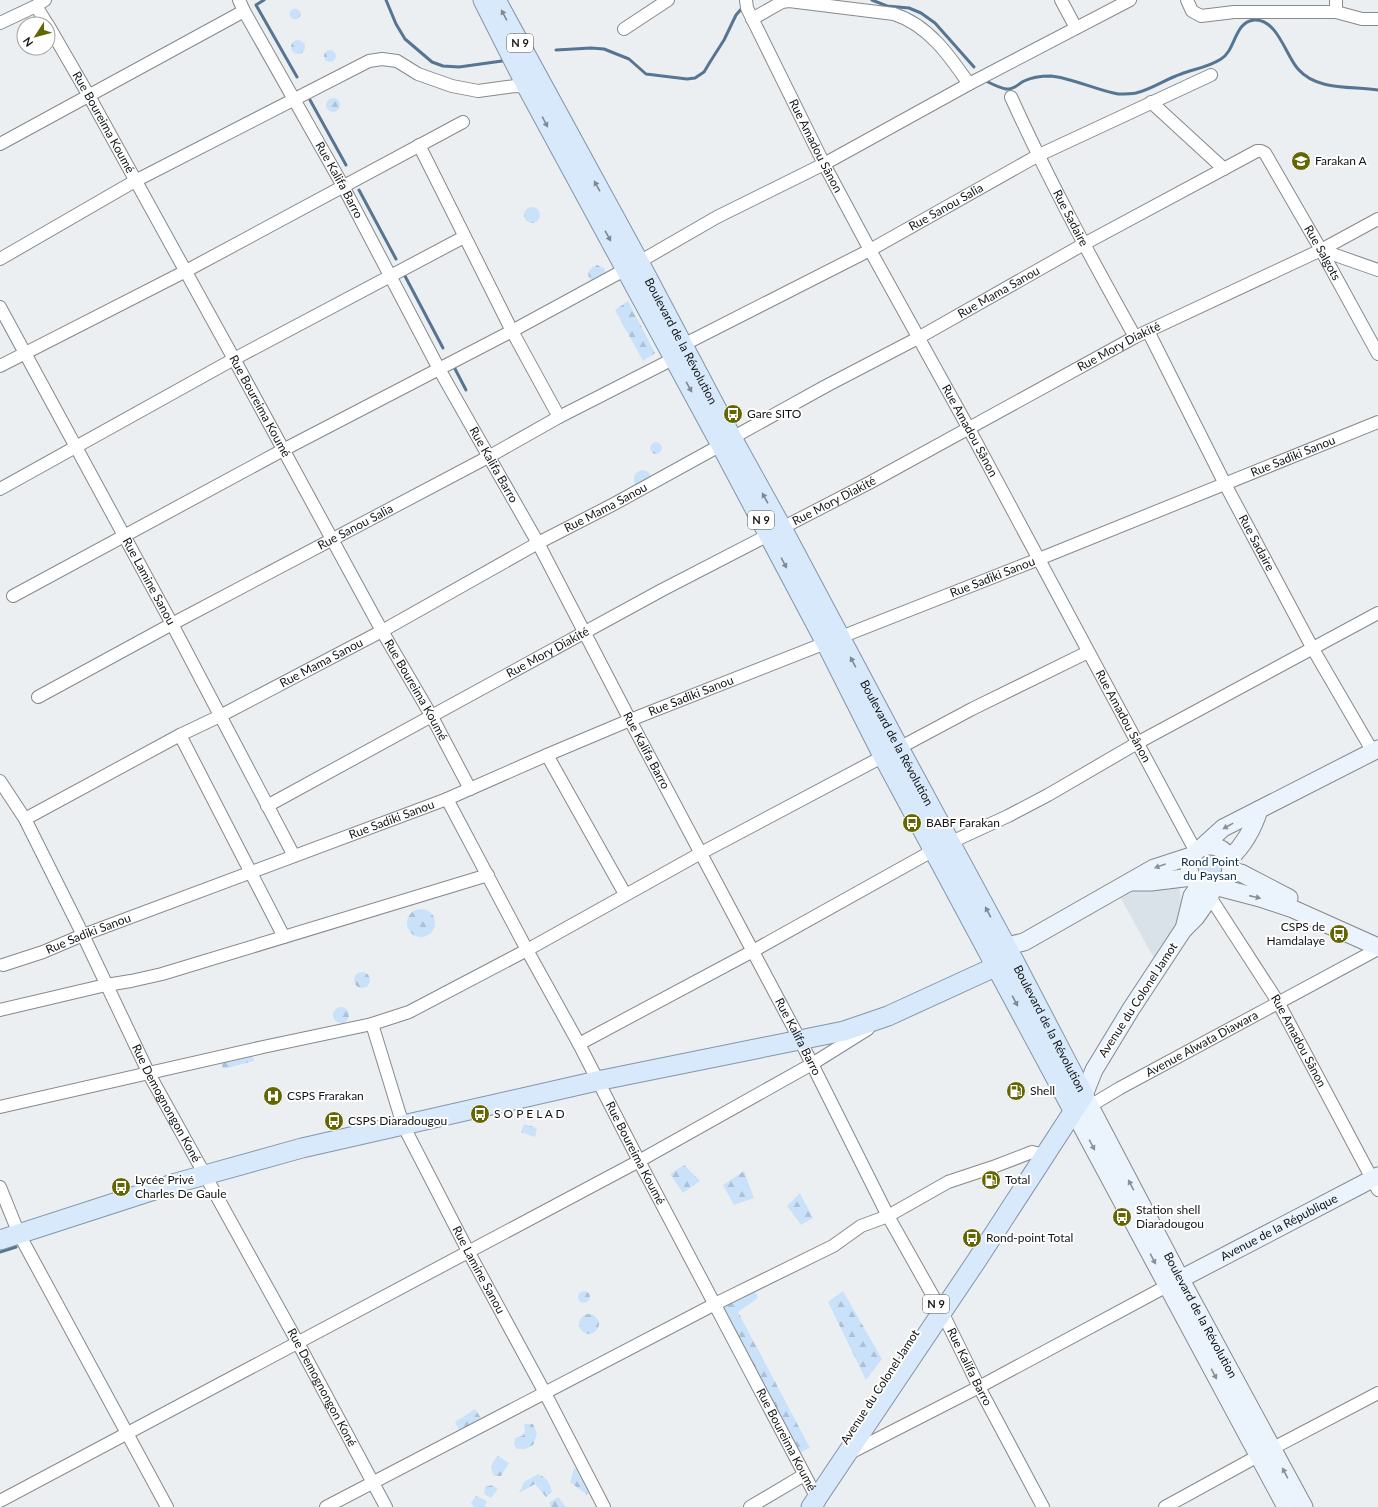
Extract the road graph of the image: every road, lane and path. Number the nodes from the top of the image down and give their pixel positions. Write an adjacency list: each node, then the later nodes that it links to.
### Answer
1 (483, 0): 20 (main road, N 9)
2 (496, 0): 20 (main road, N 9, one-way to 2)
3 (668, 0): 16 (street)
4 (1061, 0): 15 (street)
5 (1130, 0): 15 (street)
6 (1187, 0): 11 (street)
7 (1336, 0): 11 (street)
8 (34, 4): 12 (street, Rue Boureima Koumé); 14 (street)
9 (242, 6): 21 (street); 23 (street, Rue Kalifa Barro)
10 (748, 9): 19 (street); 30 (street, Rue Amadou Sânon)
11 (1336, 12): 13 (street)
12 (42, 16)
13 (1378, 19)
14 (0, 23)
15 (1076, 28): 19 (street)
16 (624, 29)
17 (56, 39): 21 (street, Rue Boureima Koumé)
18 (1211, 74): 24 (street, Rue Sanou Salia)
19 (969, 84): 30 (street)
20 (535, 87): 23 (street); 40 (main road, Boulevard de la Révolution / N 9)
21 (89, 96): 26 (street); 32 (street, Rue Boureima Koumé)
22 (1010, 97): 29 (street, Rue Sadaire)
23 (294, 99): 32 (street); 33 (street, Rue Kalifa Barro)
24 (1151, 102): 29 (street, Rue Sanou Salia); 31 (street)
25 (462, 122): 27 (street)
26 (0, 144)
27 (419, 146): 33 (street); 35 (street)
28 (1265, 153): 31 (street, Rue Mama Sanou); 38 (street, Rue Salgots)
29 (1037, 156): 36 (street, Rue Sadaire); 37 (street, Rue Sanou Salia)
30 (824, 164): 37 (street, Rue Amadou Sânon); 40 (street)
31 (1224, 170): 36 (street, Rue Mama Sanou)
32 (135, 181): 39 (street); 42 (street, Rue Boureima Koumé)
33 (343, 186): 42 (street); 43 (street, Rue Kalifa Barro)
34 (1378, 219): 38 (street, Rue Mory Diakité)
35 (464, 237): 43 (street); 45 (street)
36 (1084, 244): 47 (street, Rue Sadaire); 48 (street, Rue Mama Sanou)
37 (870, 250): 48 (street, Rue Amadou Sânon); 49 (street, Rue Sanou Salia)
38 (1321, 250): 41 (street); 46 (street, Rue Mory Diakité); 51 (street, Rue Salgots)
39 (0, 259)
40 (632, 265): 45 (street); 49 (main road, Boulevard de la Révolution / N 9)
41 (1378, 270)
42 (186, 271): 50 (street); 52 (street, Rue Boureima Koumé)
43 (391, 276): 52 (street); 54 (street, Rue Kalifa Barro)
44 (0, 307): 50 (street, Rue Lamine Sanou)
45 (512, 331): 54 (street); 55 (street)
46 (1148, 331): 47 (street, Rue Mory Diakité); 62 (street, Rue Sadaire)
47 (1135, 337): 57 (street, Rue Mory Diakité)
48 (918, 338): 57 (street, Rue Amadou Sânon); 58 (street, Rue Mama Sanou)
49 (678, 352): 55 (street, Rue Sanou Salia); 58 (main road, Boulevard de la Révolution / N 9)
50 (25, 353): 53 (street); 59 (street, Rue Lamine Sanou)
51 (1378, 354)
52 (234, 359): 59 (street); 60 (street, Rue Boureima Koumé)
53 (0, 366)
54 (440, 369): 60 (street); 61 (street, Rue Kalifa Barro)
55 (559, 417): 61 (street, Rue Sanou Salia)
56 (1378, 422): 62 (street, Rue Sadiki Sanou)
57 (969, 429): 64 (street, Rue Mory Diakité); 68 (street, Rue Amadou Sânon)
58 (726, 442): 64 (main road, Boulevard de la Révolution / N 9); 67 (street, Rue Mama Sanou)
59 (76, 447): 63 (street); 65 (street, Rue Lamine Sanou)
60 (283, 450): 65 (street); 66 (street, Rue Boureima Koumé)
61 (490, 456): 66 (street, Rue Sanou Salia); 67 (street, Rue Kalifa Barro)
62 (1225, 484): 68 (street, Rue Sadiki Sanou); 75 (street, Rue Sadaire)
63 (0, 489)
64 (775, 531): 73 (street, Rue Mory Diakité); 74 (main road, Boulevard de la Révolution / N 9)
65 (124, 536): 69 (street); 71 (street, Rue Lamine Sanou)
66 (332, 538): 71 (street, Rue Sanou Salia); 72 (street, Rue Boureima Koumé)
67 (538, 543): 72 (street, Rue Mama Sanou); 73 (street, Rue Kalifa Barro)
68 (1039, 559): 74 (street, Rue Sadiki Sanou); 76 (street, Rue Amadou Sânon)
69 (13, 596)
70 (1378, 614): 75 (street)
71 (172, 624): 77 (street, Rue Sanou Salia); 78 (street, Rue Lamine Sanou)
72 (382, 631): 78 (street, Rue Mama Sanou); 79 (street, Rue Boureima Koumé)
73 (585, 632): 79 (street, Rue Mory Diakité); 80 (street, Rue Kalifa Barro)
74 (833, 640): 80 (street, Rue Sadiki Sanou); 84 (main road, Boulevard de la Révolution / N 9)
75 (1313, 649): 82 (street); 83 (street, Rue Sadaire)
76 (1088, 652): 82 (street, Rue Amadou Sânon); 84 (street)
77 (38, 697)
78 (220, 716): 81 (street, Rue Mama Sanou); 89 (street, Rue Lamine Sanou)
79 (432, 717): 87 (street, Rue Boureima Koumé); 89 (street, Rue Mory Diakité)
80 (630, 720): 85 (street, Rue Sadiki Sanou); 94 (street, Rue Kalifa Barro)
81 (180, 735): 91 (street, Rue Mama Sanou); 97 (street)
82 (1138, 742): 92 (street); 93 (street, Rue Amadou Sânon)
83 (1375, 750): 90 (main road)
84 (891, 752): 92 (main road, Boulevard de la Révolution / N 9); 94 (street)
85 (547, 755): 87 (street, Rue Sadiki Sanou); 101 (street)
86 (0, 781): 91 (street, Rue Demognongon Koné)
87 (470, 789): 88 (street, Rue Sadiki Sanou)
88 (447, 799): 95 (street, Rue Sadiki Sanou); 98 (street, Rue Boureima Koumé)
89 (267, 806): 95 (street, Rue Lamine Sanou)
90 (1259, 810): 93 (main road, one-way to 93); 96 (main road)
91 (25, 819): 102 (street, Rue Demognongon Koné)
92 (942, 846): 107 (street); 108 (main road, Boulevard de la Révolution / N 9)
93 (1197, 851): 96 (main road); 99 (main road, one-way to 99); 100 (main road)
94 (701, 853): 101 (street); 107 (street, Rue Kalifa Barro)
95 (294, 856): 97 (street, Rue Sadiki Sanou)
96 (1230, 865): 100 (main road); 103 (main road)
97 (251, 873): 102 (street, Rue Sadiki Sanou); 104 (street)
98 (488, 874): 104 (street); 106 (street, Rue Boureima Koumé)
99 (1129, 882): 100 (main road); 108 (main road)
100 (1206, 887): 105 (main road, one-way to 105); 111 (street, Rue Amadou Sânon); 120 (main road, Avenue du Colonel Jamot)
101 (625, 894): 106 (street)
102 (83, 935): 109 (street, Rue Sadiki Sanou); 110 (street, Rue Demognongon Koné)
103 (1378, 935)
104 (284, 937): 110 (street)
105 (1378, 948): 111 (street, Avenue Alwata Diawara)
106 (527, 950): 114 (street); 116 (street, Rue Boureima Koumé)
107 (753, 951): 115 (street, Rue Kalifa Barro); 116 (street)
108 (1006, 953): 113 (main road); 115 (main road); 120 (main road, Boulevard de la Révolution / N 9)
109 (3, 965)
110 (106, 985): 112 (street); 118 (street, Rue Demognongon Koné)
111 (1278, 1002): 120 (street, Avenue Alwata Diawara); 126 (street, Rue Amadou Sânon)
112 (0, 1010)
113 (888, 1016): 115 (main road); 117 (street)
114 (372, 1024): 118 (street); 122 (street, Rue Lamine Sanou)
115 (798, 1035): 117 (street, Rue Kalifa Barro); 119 (main road)
116 (579, 1044): 119 (street, Rue Boureima Koumé)
117 (812, 1064): 124 (street); 128 (street, Rue Kalifa Barro)
118 (149, 1074): 121 (street); 125 (street, Rue Demognongon Koné)
119 (595, 1076): 122 (main road); 124 (street, Rue Boureima Koumé)
120 (1078, 1098): 123 (main road, Avenue du Colonel Jamot / N 9); 132 (main road, Boulevard de la Révolution)
121 (0, 1107)
122 (401, 1119): 125 (main road); 131 (street, Rue Lamine Sanou)
123 (1039, 1154): 128 (street); 134 (main road, Avenue du Colonel Jamot / N 9)
124 (639, 1161): 131 (street); 133 (street, Rue Boureima Koumé)
125 (202, 1169): 129 (main road); 135 (street, Rue Demognongon Koné)
126 (1376, 1182): 132 (main road, Avenue de la République)
127 (0, 1187): 129 (street)
128 (888, 1216): 133 (street); 134 (street, Rue Kalifa Barro)
129 (11, 1229): 130 (main road); 139 (street)
130 (0, 1240)
131 (468, 1251): 135 (street); 137 (street, Rue Lamine Sanou)
132 (1174, 1283): 136 (street); 140 (main road, Boulevard de la Révolution)
133 (715, 1304): 137 (street); 143 (street, Rue Boureima Koumé)
134 (939, 1307): 136 (street, Rue Kalifa Barro); 141 (main road, Avenue du Colonel Jamot / N 9)
135 (298, 1343): 139 (street); 142 (street, Rue Demognongon Koné)
136 (979, 1387): 141 (street); 150 (street, Rue Kalifa Barro)
137 (546, 1393): 142 (street); 148 (street, Rue Lamine Sanou)
138 (1378, 1393): 140 (street)
139 (128, 1432): 144 (street); 145 (street)
140 (1265, 1452): 151 (street); 152 (main road, Boulevard de la Révolution); 153 (main road, Boulevard de la Révolution, one-way to 140)
141 (838, 1459): 143 (main road, Avenue du Colonel Jamot / N 9)
142 (373, 1482): 146 (street); 147 (street, Rue Demognongon Koné)
143 (811, 1497): 149 (street)
144 (0, 1501)
145 (167, 1507)
146 (326, 1507)
147 (386, 1507)
148 (604, 1507)
149 (750, 1507)
150 (1043, 1507)
151 (1165, 1507)
152 (1286, 1507)
153 (1304, 1507)

